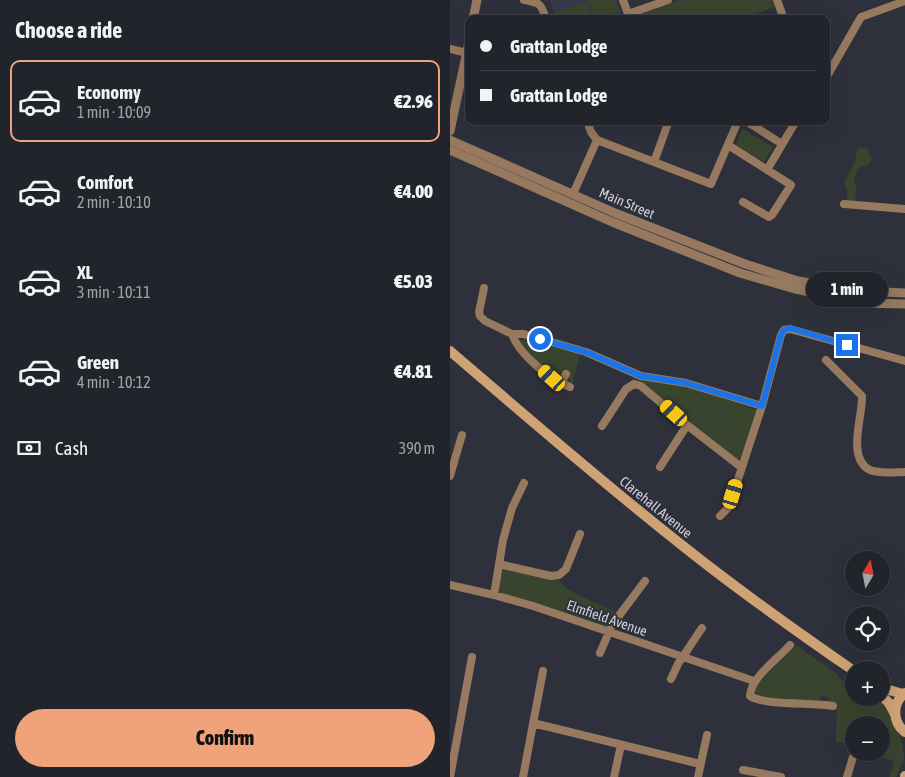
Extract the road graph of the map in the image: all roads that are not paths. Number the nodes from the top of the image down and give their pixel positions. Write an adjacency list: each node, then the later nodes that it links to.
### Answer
1 (477, 0): 7 (street)
2 (524, 0): 8 (street)
3 (623, 0): 9 (street)
4 (668, 0): 10 (street)
5 (777, 0): 11 (street)
6 (905, 1): 15 (street)
7 (474, 15)
8 (545, 15)
9 (629, 15)
10 (631, 15)
11 (783, 15)
12 (450, 49): 13 (street)
13 (465, 53)
14 (465, 62): 21 (street)
15 (830, 71)
16 (588, 125): 23 (street)
17 (668, 125): 27 (street)
18 (736, 125): 25 (street)
19 (752, 125): 24 (street)
20 (794, 125): 24 (street)
21 (450, 131)
22 (450, 140): 29 (street, Main Street)
23 (597, 140): 27 (street); 29 (street)
24 (782, 144): 28 (street)
25 (728, 145): 27 (street); 28 (street)
26 (450, 150): 33 (street, Main Street)
27 (654, 162)
28 (767, 170): 30 (street)
29 (573, 194): 33 (street, Main Street)
30 (743, 202)
31 (844, 204): 32 (street)
32 (905, 209)
33 (796, 285): 35 (street, Main Street); 36 (street, Main Street)
34 (484, 288): 37 (street)
35 (905, 293)
36 (905, 304)
37 (512, 334): 42 (street); 44 (street)
38 (450, 352): 67 (main road, Clarehall Avenue)
39 (826, 360): 50 (street)
40 (905, 361): 44 (street)
41 (566, 374): 42 (street)
42 (561, 383): 43 (street)
43 (570, 387)
44 (762, 406): 49 (street)
45 (602, 426): 46 (street)
46 (687, 426): 48 (street); 49 (street)
47 (462, 434): 51 (street)
48 (660, 467)
49 (741, 467): 53 (street)
50 (905, 472)
51 (450, 476)
52 (524, 483): 55 (street)
53 (720, 516)
54 (580, 534): 55 (street)
55 (499, 564): 58 (street)
56 (645, 581): 60 (street)
57 (450, 585): 58 (street, Elmfield Avenue)
58 (494, 595): 60 (street, Elmfield Avenue)
59 (702, 628): 65 (street)
60 (608, 632): 63 (street); 65 (street, Elmfield Avenue)
61 (790, 645): 62 (street)
62 (784, 652): 66 (street); 70 (street)
63 (600, 653)
64 (472, 657): 83 (street)
65 (682, 658): 69 (street); 70 (street, Elmfield Avenue)
66 (791, 659)
67 (845, 665)
68 (543, 671): 76 (street)
69 (671, 679)
70 (754, 681): 74 (street)
71 (890, 690): 72 (main road)
72 (904, 694): 75 (main road)
73 (890, 705): 75 (main road)
74 (832, 706)
75 (895, 715): 77 (main road)
76 (533, 724): 79 (street); 84 (street)
77 (905, 732)
78 (706, 735): 81 (street)
79 (621, 745): 81 (street); 85 (street)
80 (852, 761): 88 (street)
81 (700, 764): 86 (street)
82 (743, 770): 87 (street)
83 (450, 777)
84 (523, 777)
85 (614, 777)
86 (698, 777)
87 (779, 777)
88 (847, 777)

